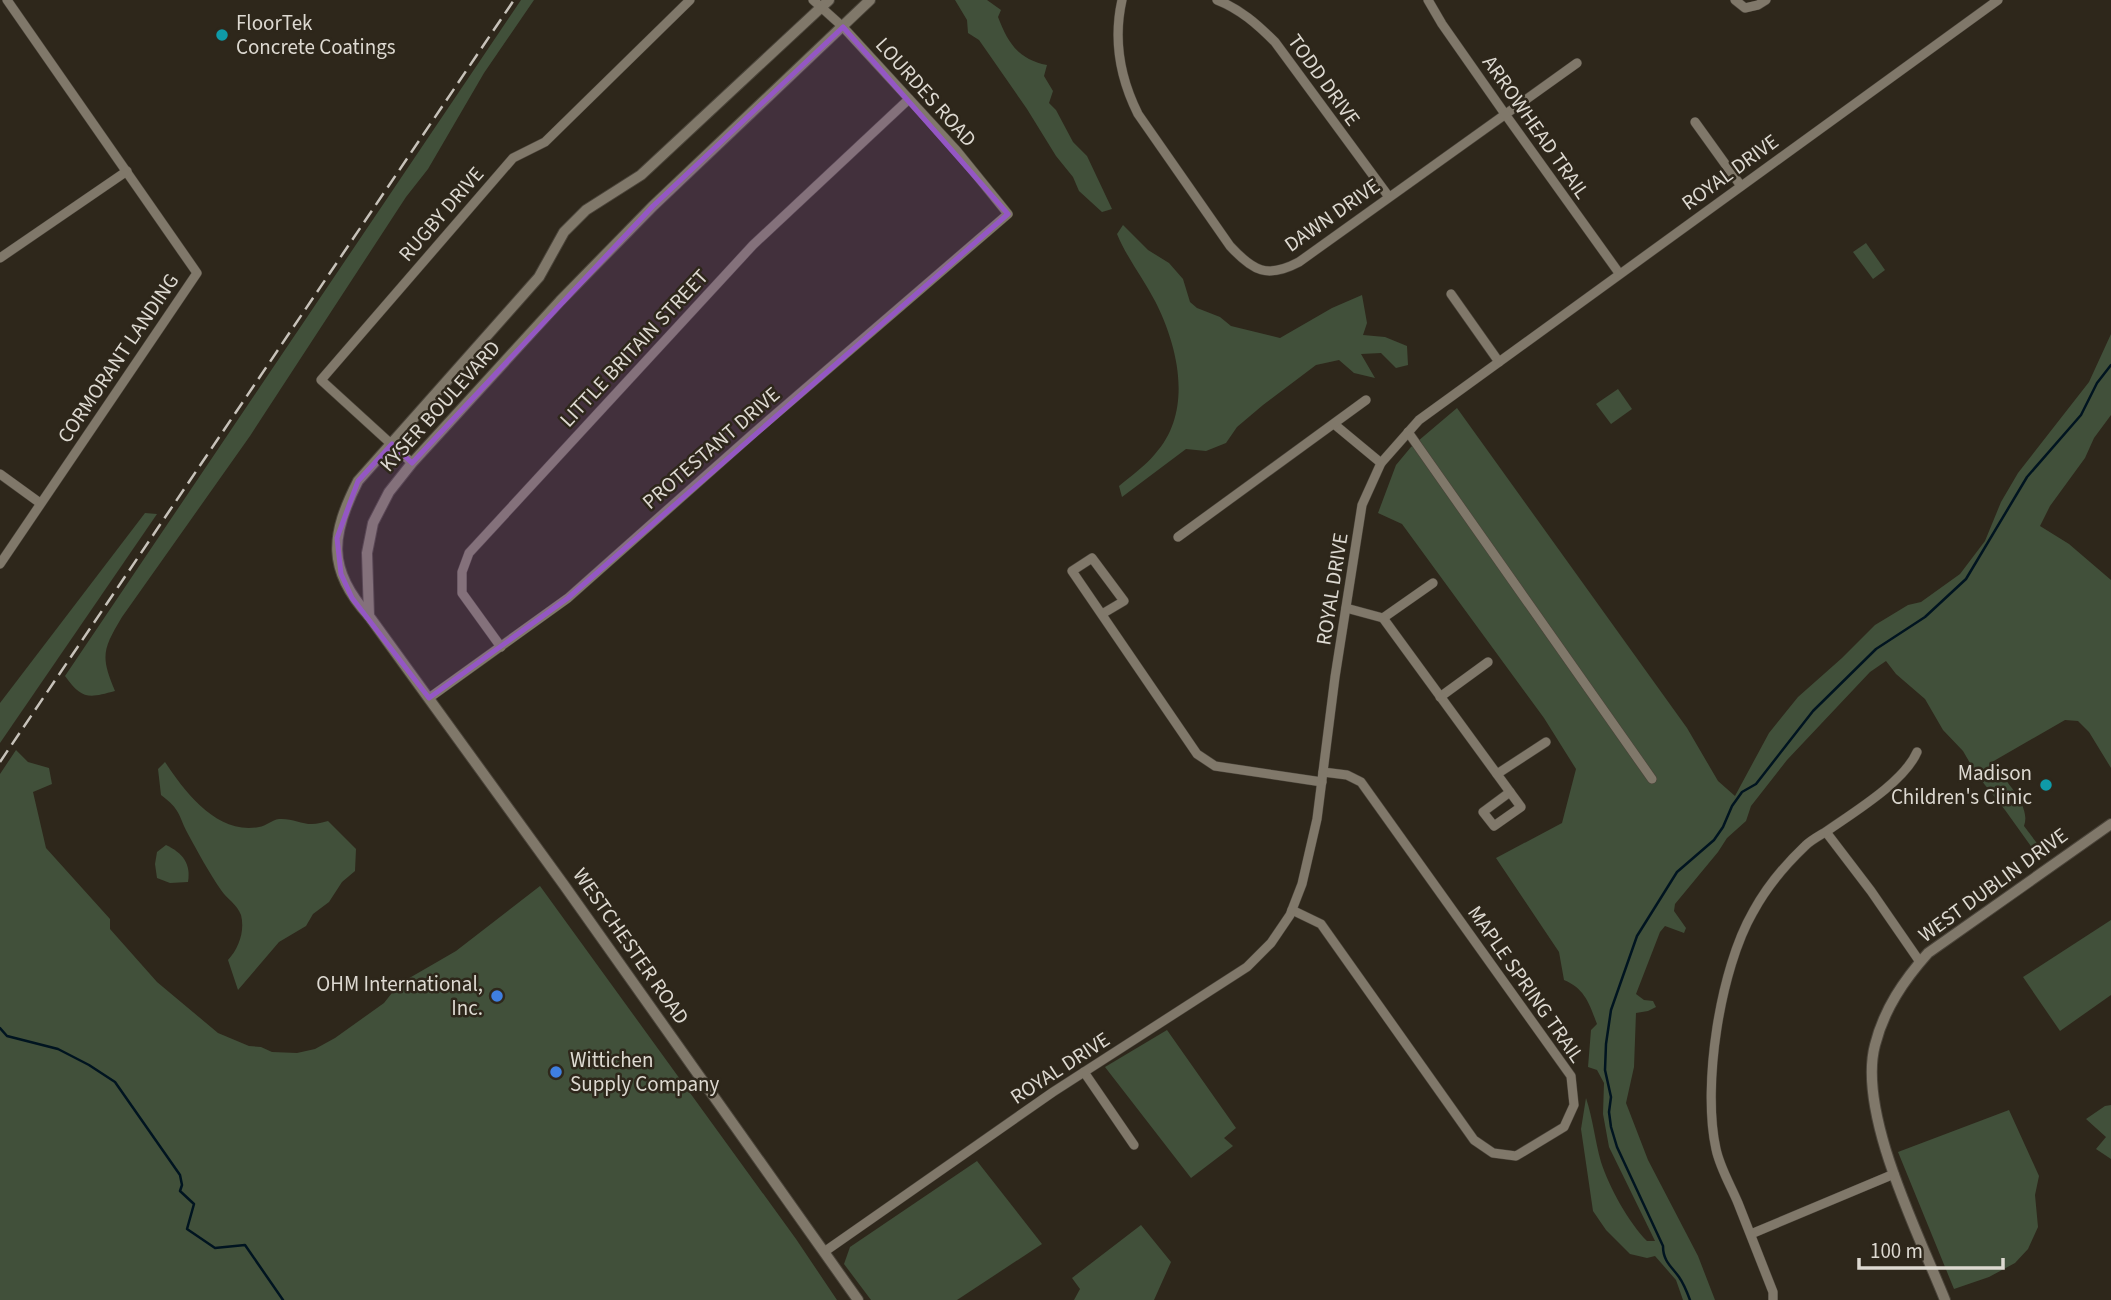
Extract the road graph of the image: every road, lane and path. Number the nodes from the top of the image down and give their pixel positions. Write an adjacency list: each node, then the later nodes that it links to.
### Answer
1 (7, 0): 16 (street, CORMORANT LANDING)
2 (690, 0): 27 (street, RUGBY DRIVE)
3 (870, 0): 11 (street, KYSER BOULEVARD)
4 (1122, 0): 18 (street, DAWN DRIVE)
5 (1217, 0): 18 (street, TODD DRIVE)
6 (1428, 0): 14 (street, ARROWHEAD TRAIL)
7 (1735, 0): 8 (street)
8 (1766, 0)
9 (1998, 0): 17 (street, ROYAL DRIVE)
10 (821, 3): 11 (street, LOURDES ROAD); 27 (street, KYSER BOULEVARD)
11 (843, 27): 13 (street, LOURDES ROAD); 28 (street, KYSER BOULEVARD)
12 (1577, 63): 14 (street, DAWN DRIVE)
13 (909, 99): 19 (street, LOURDES ROAD); 39 (street, LITTLE BRITAIN STREET)
14 (1505, 114): 18 (street, DAWN DRIVE); 21 (street, ARROWHEAD TRAIL)
15 (1695, 122): 17 (street)
16 (127, 171): 20 (street); 31 (street, CORMORANT LANDING)
17 (1741, 186): 21 (street, ROYAL DRIVE)
18 (1389, 197)
19 (1008, 214): 39 (street, PROTESTANT DRIVE)
20 (0, 258)
21 (1619, 273): 23 (street, ROYAL DRIVE)
22 (1451, 294): 23 (street)
23 (1499, 362): 26 (street, ROYAL DRIVE)
24 (1367, 400): 25 (street)
25 (1334, 424): 29 (street); 32 (street)
26 (1408, 432): 29 (street, ROYAL DRIVE); 47 (street)
27 (392, 444): 28 (street, RUGBY DRIVE); 37 (street, KYSER BOULEVARD)
28 (412, 463): 37 (street, KYSER BOULEVARD)
29 (1381, 463): 35 (street, ROYAL DRIVE)
30 (0, 474): 31 (street)
31 (40, 503): 33 (street, CORMORANT LANDING)
32 (1178, 537)
33 (0, 564)
34 (1433, 583): 38 (street)
35 (1346, 608): 38 (street); 45 (street, ROYAL DRIVE)
36 (1102, 614): 36 (street); 48 (street)
37 (369, 616): 42 (street, WESTCHESTER ROAD)
38 (1383, 618): 41 (street)
39 (501, 647): 42 (street, PROTESTANT DRIVE)
40 (1489, 662): 41 (street)
41 (1440, 697): 46 (street)
42 (429, 698): 58 (street, WESTCHESTER ROAD)
43 (1546, 742): 46 (street)
44 (1917, 752): 51 (street)
45 (1323, 772): 48 (street, ROYAL DRIVE); 52 (street, MAPLE SPRING TRAIL)
46 (1497, 774): 49 (street)
47 (1652, 779)
48 (1322, 782): 52 (street, ROYAL DRIVE)
49 (1510, 792)
50 (2111, 824): 53 (street, WEST DUBLIN DRIVE)
51 (1826, 832): 53 (street); 57 (street)
52 (1292, 910): 54 (street, ROYAL DRIVE)
53 (1920, 962): 56 (street, WEST DUBLIN DRIVE)
54 (1084, 1072): 55 (street); 58 (street, ROYAL DRIVE)
55 (1134, 1145)
56 (1894, 1174): 57 (street); 61 (street, WEST DUBLIN DRIVE)
57 (1751, 1234): 60 (street)
58 (824, 1252): 59 (street, WESTCHESTER ROAD)
59 (858, 1300)
60 (1773, 1300)
61 (1945, 1300)

